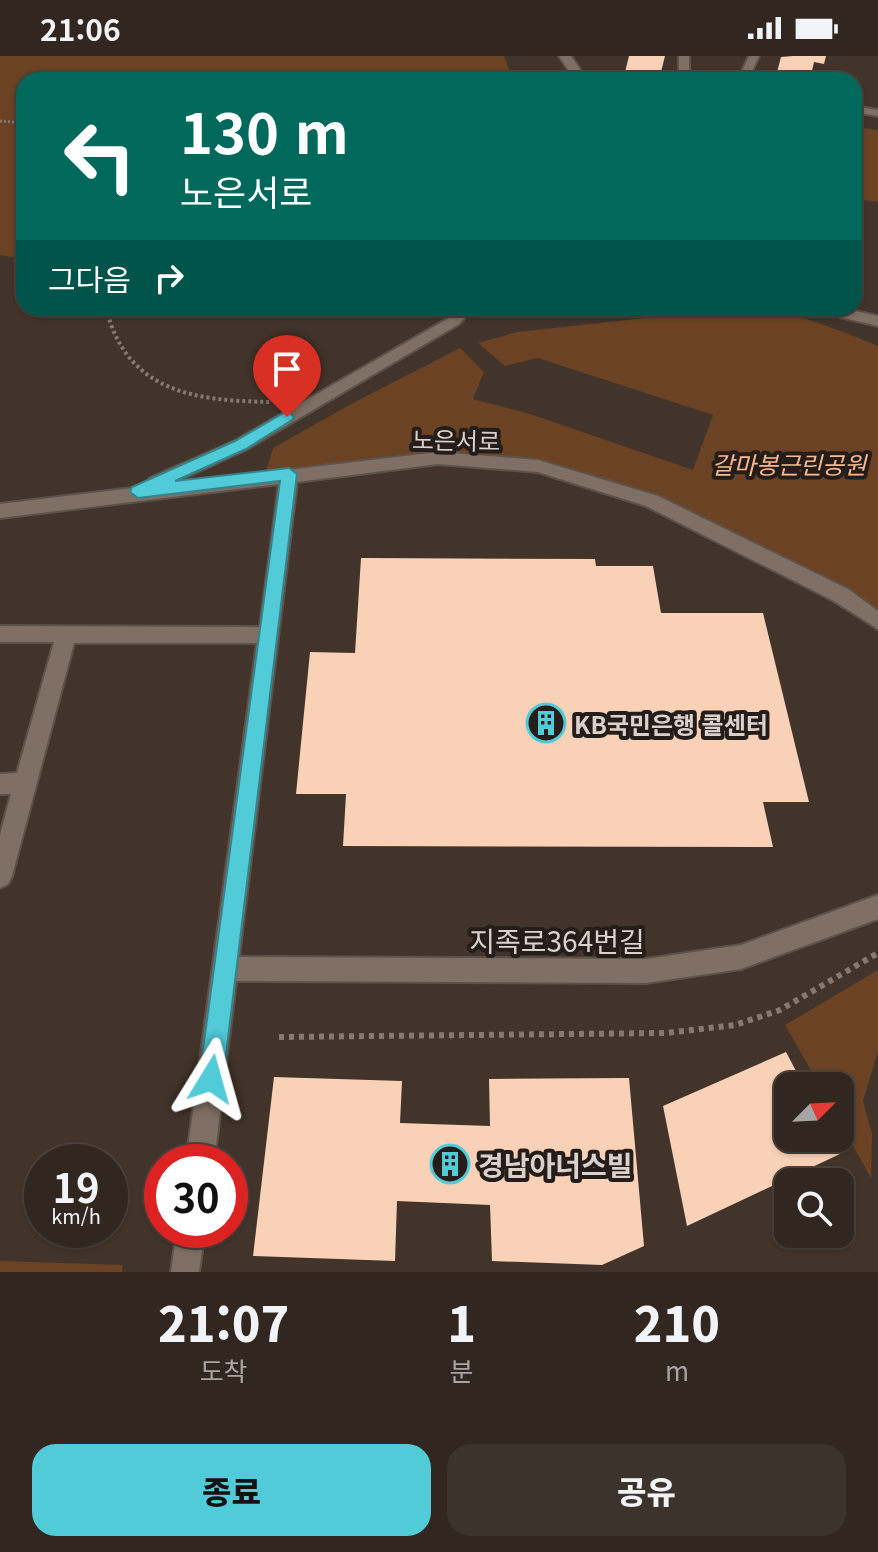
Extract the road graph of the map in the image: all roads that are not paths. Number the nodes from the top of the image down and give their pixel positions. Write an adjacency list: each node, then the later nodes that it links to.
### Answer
1 (459, 316): 5 (street)
2 (854, 316): 3 (street)
3 (878, 321)
4 (289, 474): 5 (street, 노은서로); 7 (street, 노은서로); 10 (street)
5 (138, 492): 6 (street, 노은서로)
6 (0, 511)
7 (878, 621)
8 (0, 634): 9 (street)
9 (66, 634): 10 (street); 11 (street)
10 (268, 635): 15 (street)
11 (25, 783): 12 (street); 13 (street)
12 (0, 784)
13 (0, 876)
14 (878, 907): 15 (street, 지족로364번길)
15 (226, 969): 16 (street)
16 (202, 1144)
17 (188, 1248): 18 (street)
18 (185, 1272)

